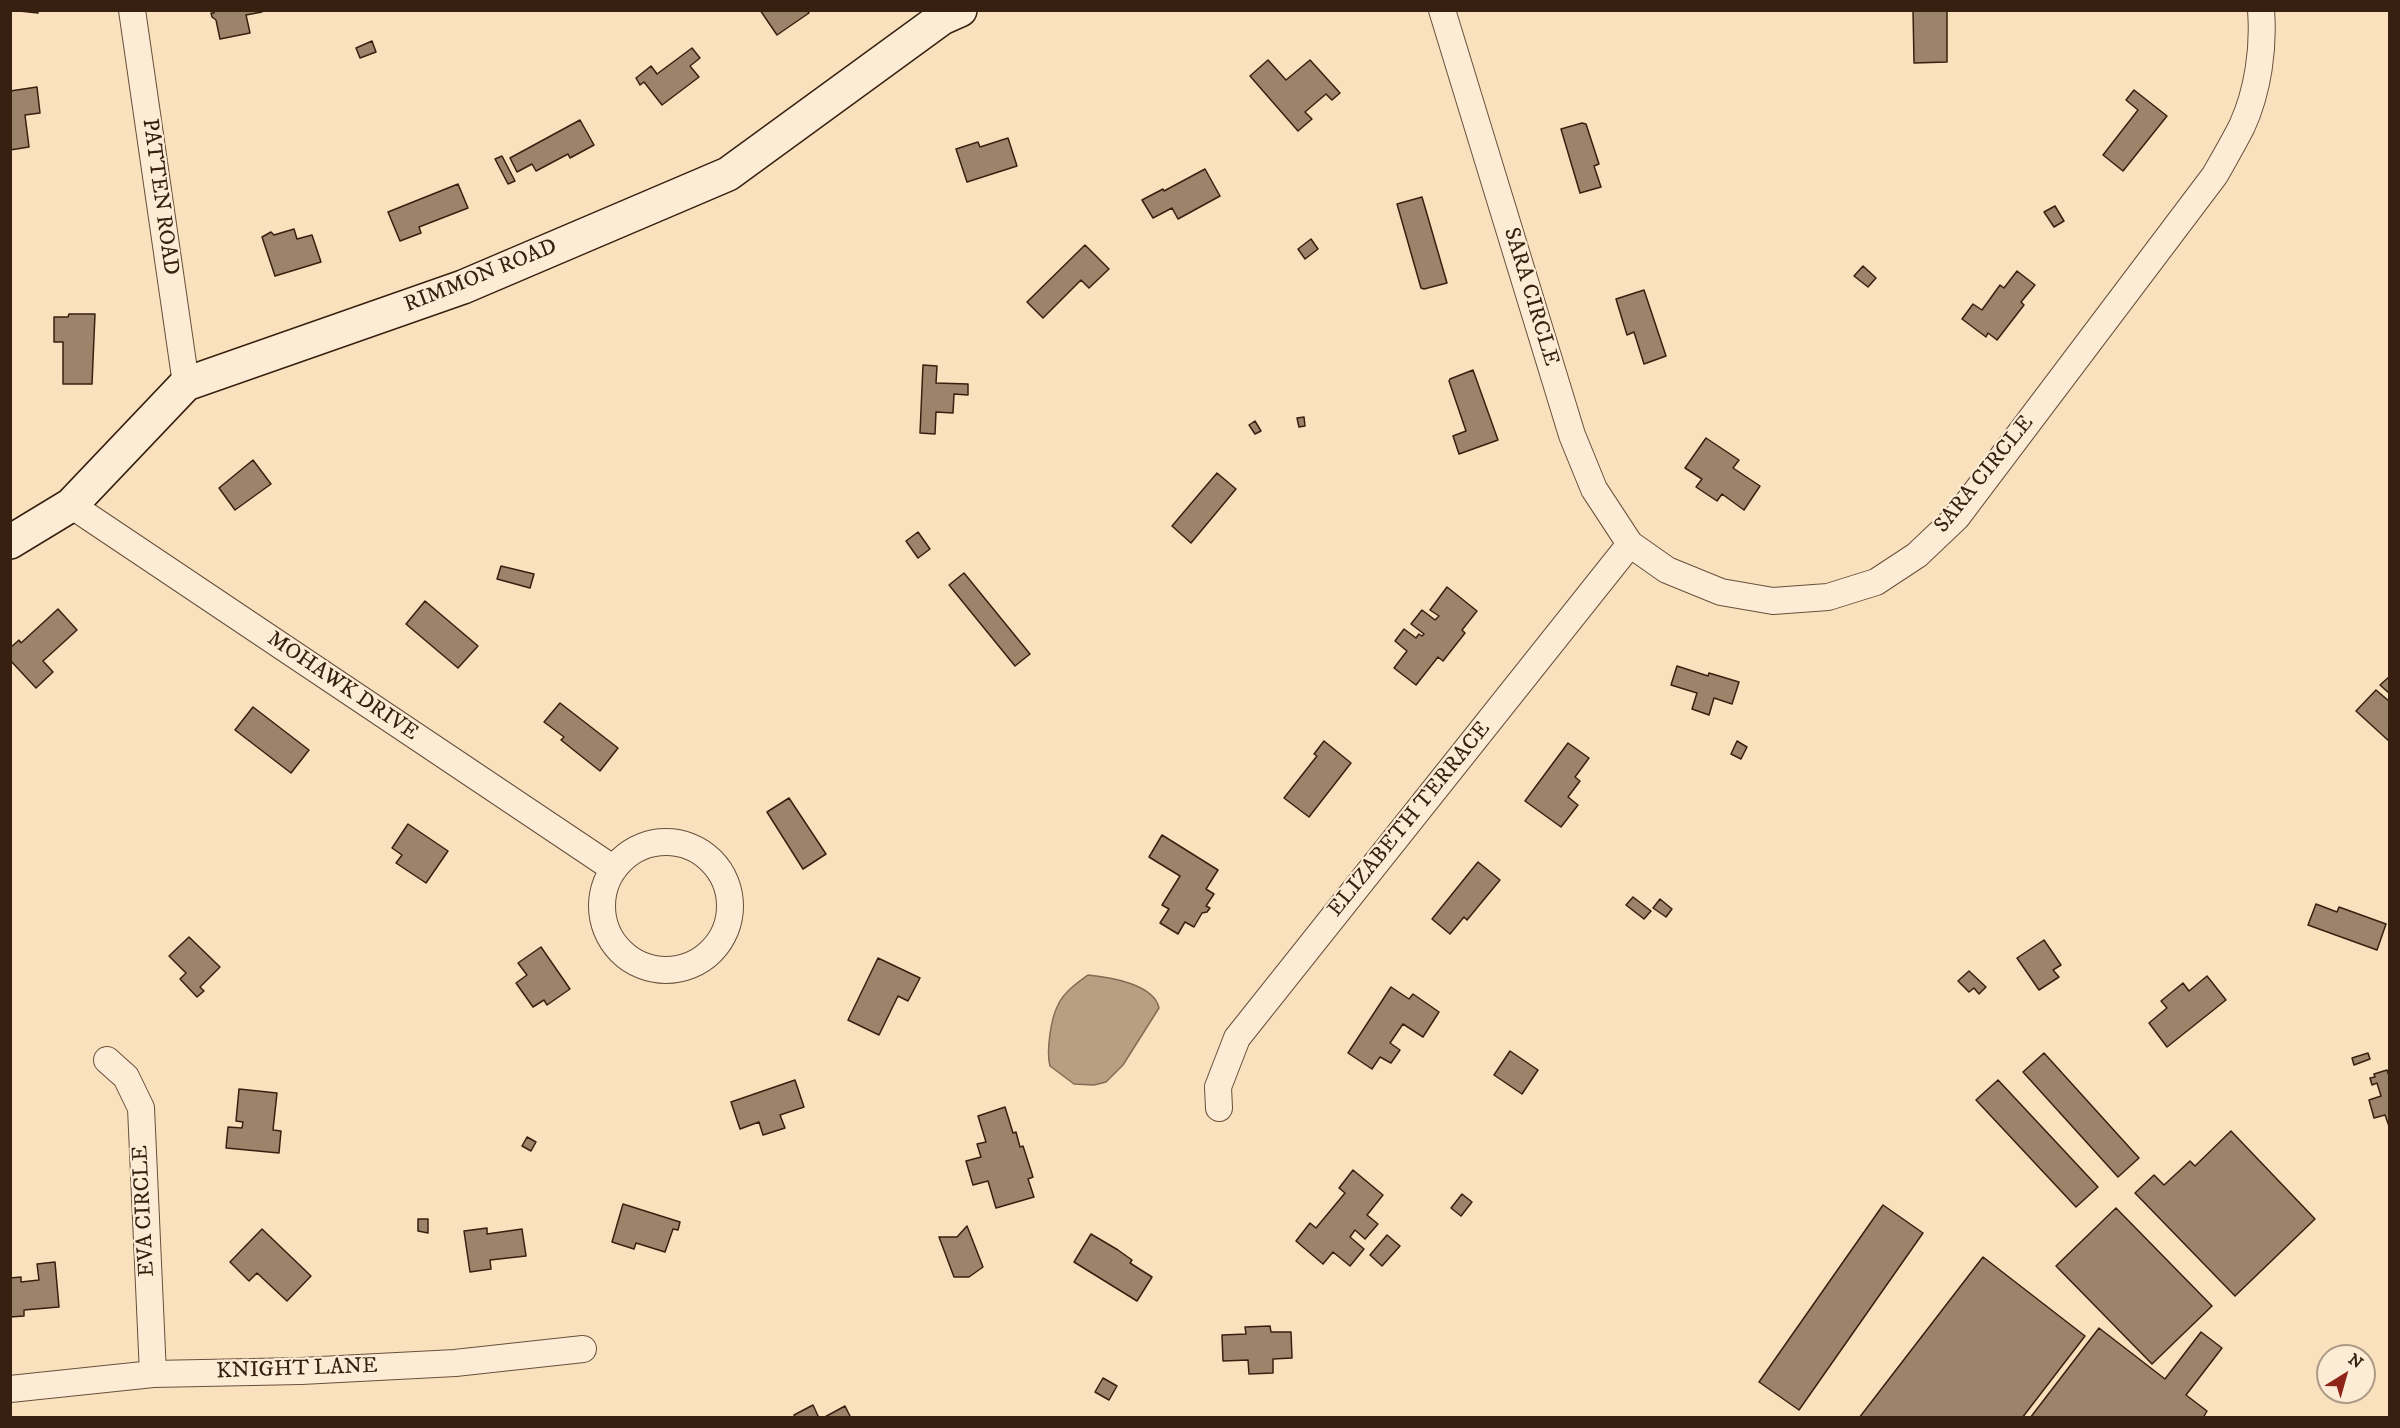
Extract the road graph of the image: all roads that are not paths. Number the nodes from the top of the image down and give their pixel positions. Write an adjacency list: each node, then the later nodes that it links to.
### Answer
1 (132, 10): 5 (street, PATTEN ROAD)
2 (960, 10): 5 (street, RIMMON ROAD)
3 (1442, 10): 8 (street, SARA CIRCLE)
4 (2261, 10): 8 (street, SARA CIRCLE)
5 (186, 384): 6 (street, RIMMON ROAD)
6 (71, 505): 7 (street, RIMMON ROAD); 9 (street, MOHAWK DRIVE)
7 (10, 542)
8 (1630, 544): 11 (street, ELIZABETH TERRACE)
9 (614, 869): 9 (street)
10 (107, 1060): 13 (street, EVA CIRCLE)
11 (1219, 1108)
12 (584, 1349): 13 (street, KNIGHT LANE)
13 (153, 1374): 14 (street, KNIGHT LANE)
14 (10, 1389)

